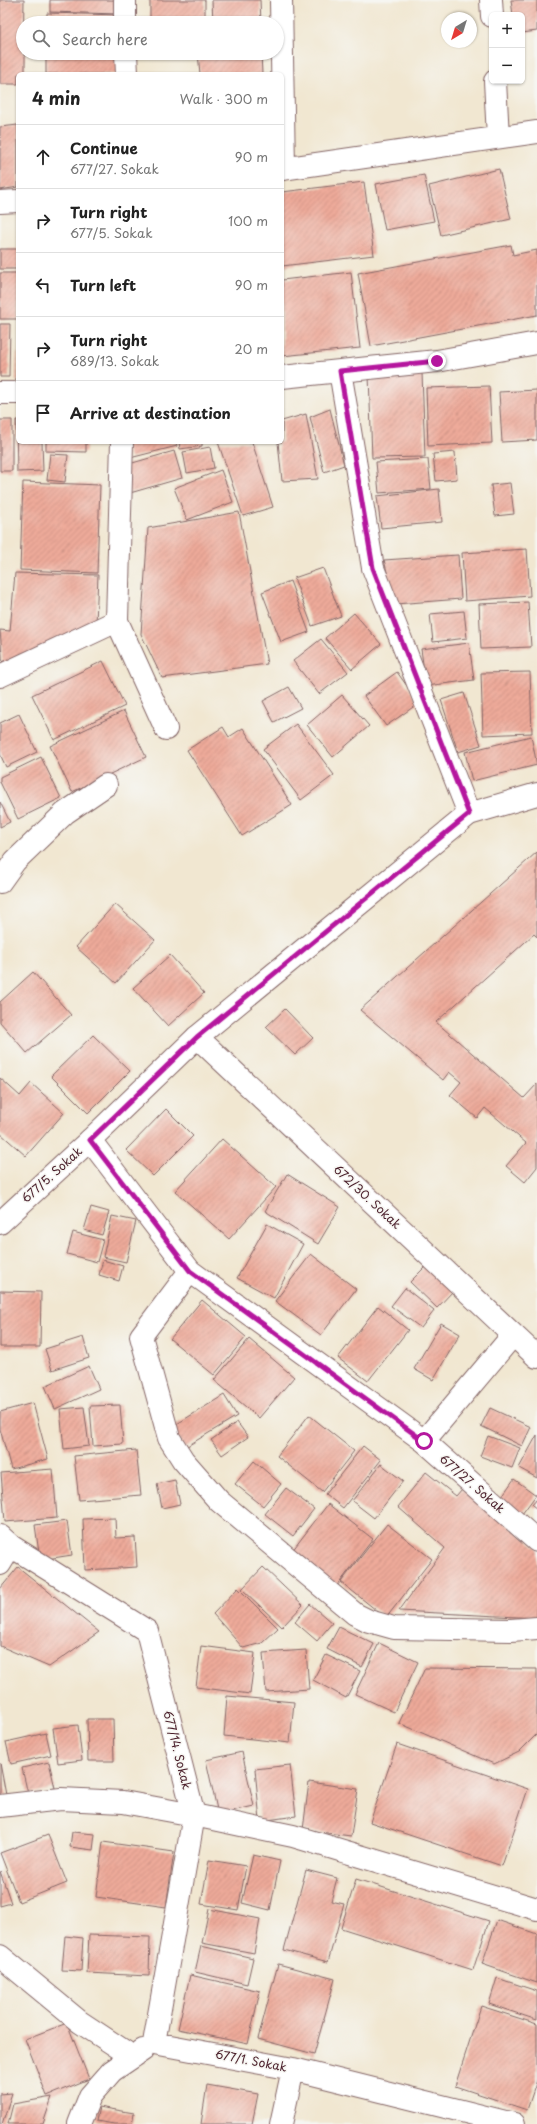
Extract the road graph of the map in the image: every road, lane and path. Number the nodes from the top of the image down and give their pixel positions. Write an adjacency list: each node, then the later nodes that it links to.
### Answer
1 (125, 0): 5 (street)
2 (281, 0): 6 (street)
3 (491, 0): 4 (street)
4 (492, 12)
5 (125, 16)
6 (281, 16)
7 (126, 60): 9 (street)
8 (282, 60): 10 (street)
9 (127, 72)
10 (282, 72)
11 (495, 84): 13 (street)
12 (537, 132): 13 (street)
13 (498, 137): 14 (street)
14 (284, 168)
15 (16, 201): 16 (street)
16 (0, 202)
17 (537, 343): 18 (street)
18 (340, 371): 19 (street); 28 (street)
19 (284, 377)
20 (0, 393): 21 (street)
21 (16, 394)
22 (122, 444): 23 (street)
23 (117, 621): 24 (street); 25 (street)
24 (0, 676)
25 (166, 729)
26 (106, 785): 29 (street)
27 (537, 794): 28 (street, 677/5. Sokak)
28 (469, 814): 30 (street, 677/5. Sokak)
29 (0, 882)
30 (197, 1037): 31 (street, 677/5. Sokak); 34 (street, 672/30. Sokak)
31 (90, 1140): 32 (street, 677/5. Sokak); 33 (street, 677/27. Sokak)
32 (0, 1223)
33 (190, 1271): 36 (street, 677/27. Sokak); 39 (street)
34 (513, 1335): 35 (street, 672/30. Sokak); 36 (street)
35 (537, 1357)
36 (424, 1441): 37 (street, 677/27. Sokak)
37 (537, 1541)
38 (4, 1549): 41 (street, 677/14. Sokak)
39 (537, 1628)
40 (0, 1806): 41 (street)
41 (194, 1815): 42 (street); 44 (street, 677/14. Sokak)
42 (537, 1909)
43 (0, 1956): 45 (street)
44 (154, 2043): 45 (street); 46 (street, 677/1. Sokak)
45 (133, 2057): 47 (street)
46 (293, 2069): 48 (street, 677/1. Sokak); 49 (street)
47 (79, 2124)
48 (281, 2124)
49 (514, 2124)

